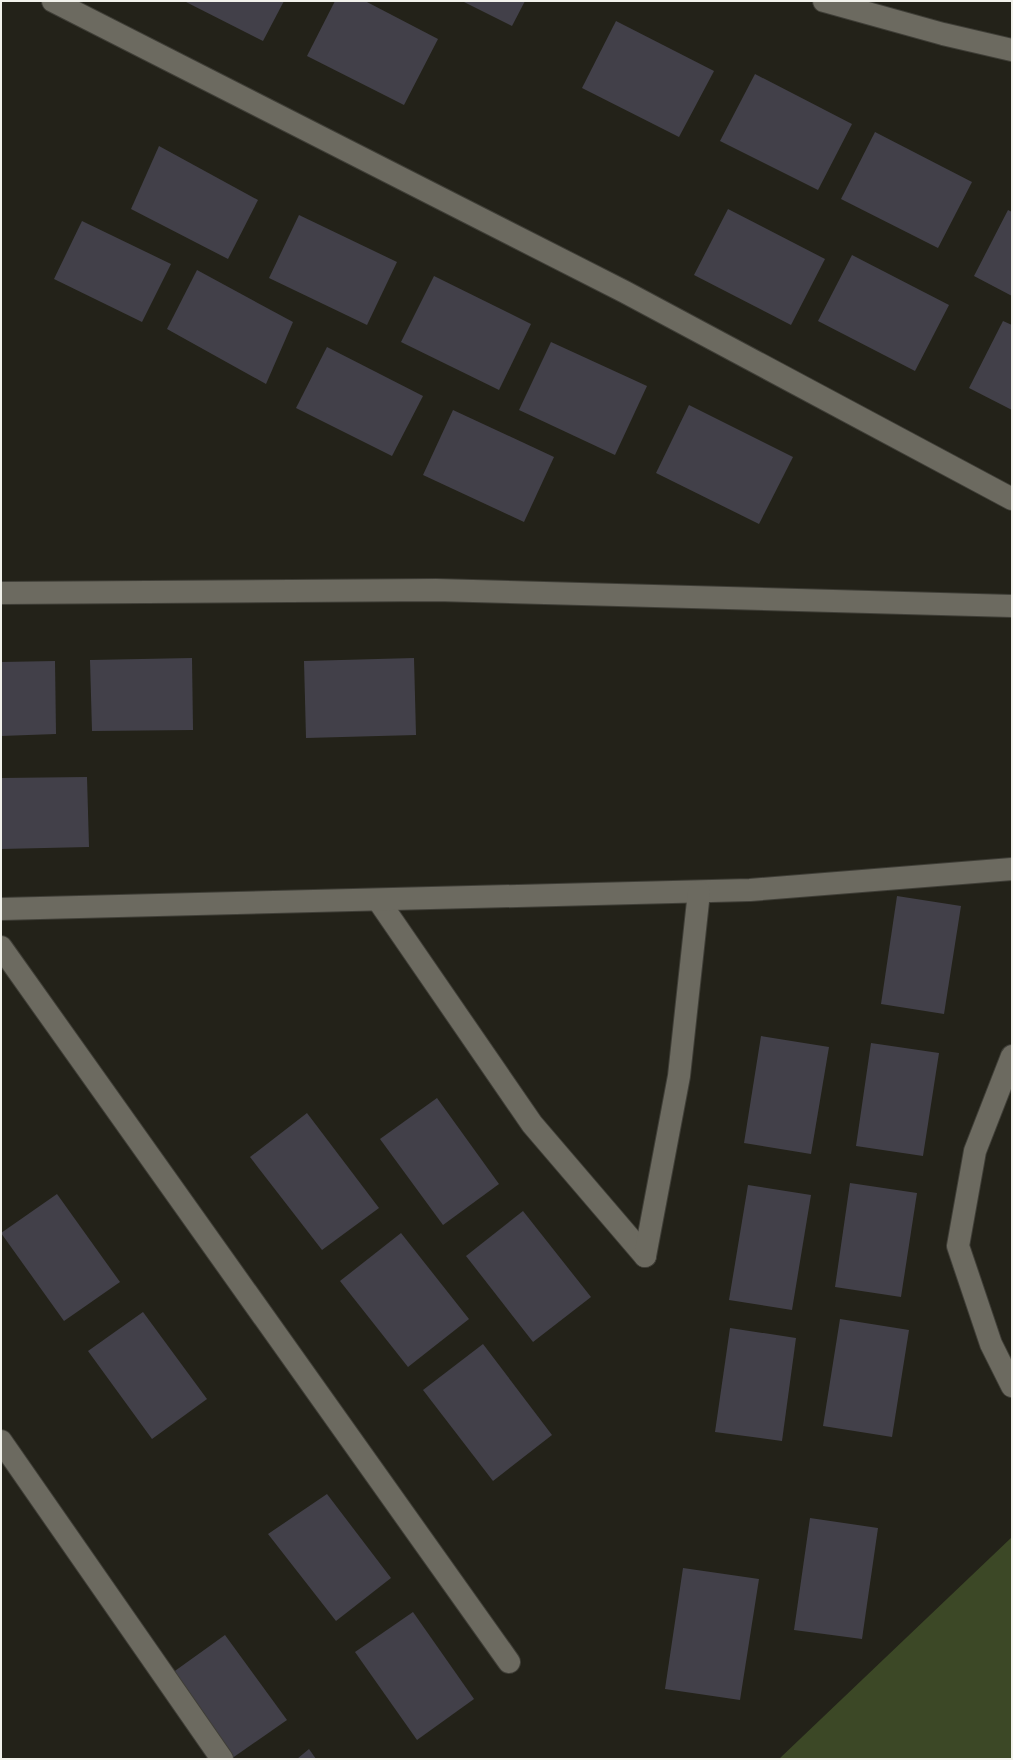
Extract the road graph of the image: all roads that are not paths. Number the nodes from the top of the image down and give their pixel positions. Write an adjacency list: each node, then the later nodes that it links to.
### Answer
1 (53, 1): 4 (street)
2 (824, 1): 3 (street)
3 (1012, 50)
4 (1012, 499)
5 (1, 593): 6 (street)
6 (1012, 606)
7 (1012, 869): 8 (street)
8 (699, 892): 9 (street); 9 (street)
9 (378, 900): 10 (street)
10 (1, 909)
11 (1, 947): 15 (street)
12 (1012, 1056): 13 (street)
13 (1012, 1386)
14 (1, 1441): 16 (street)
15 (509, 1662)
16 (222, 1759)

